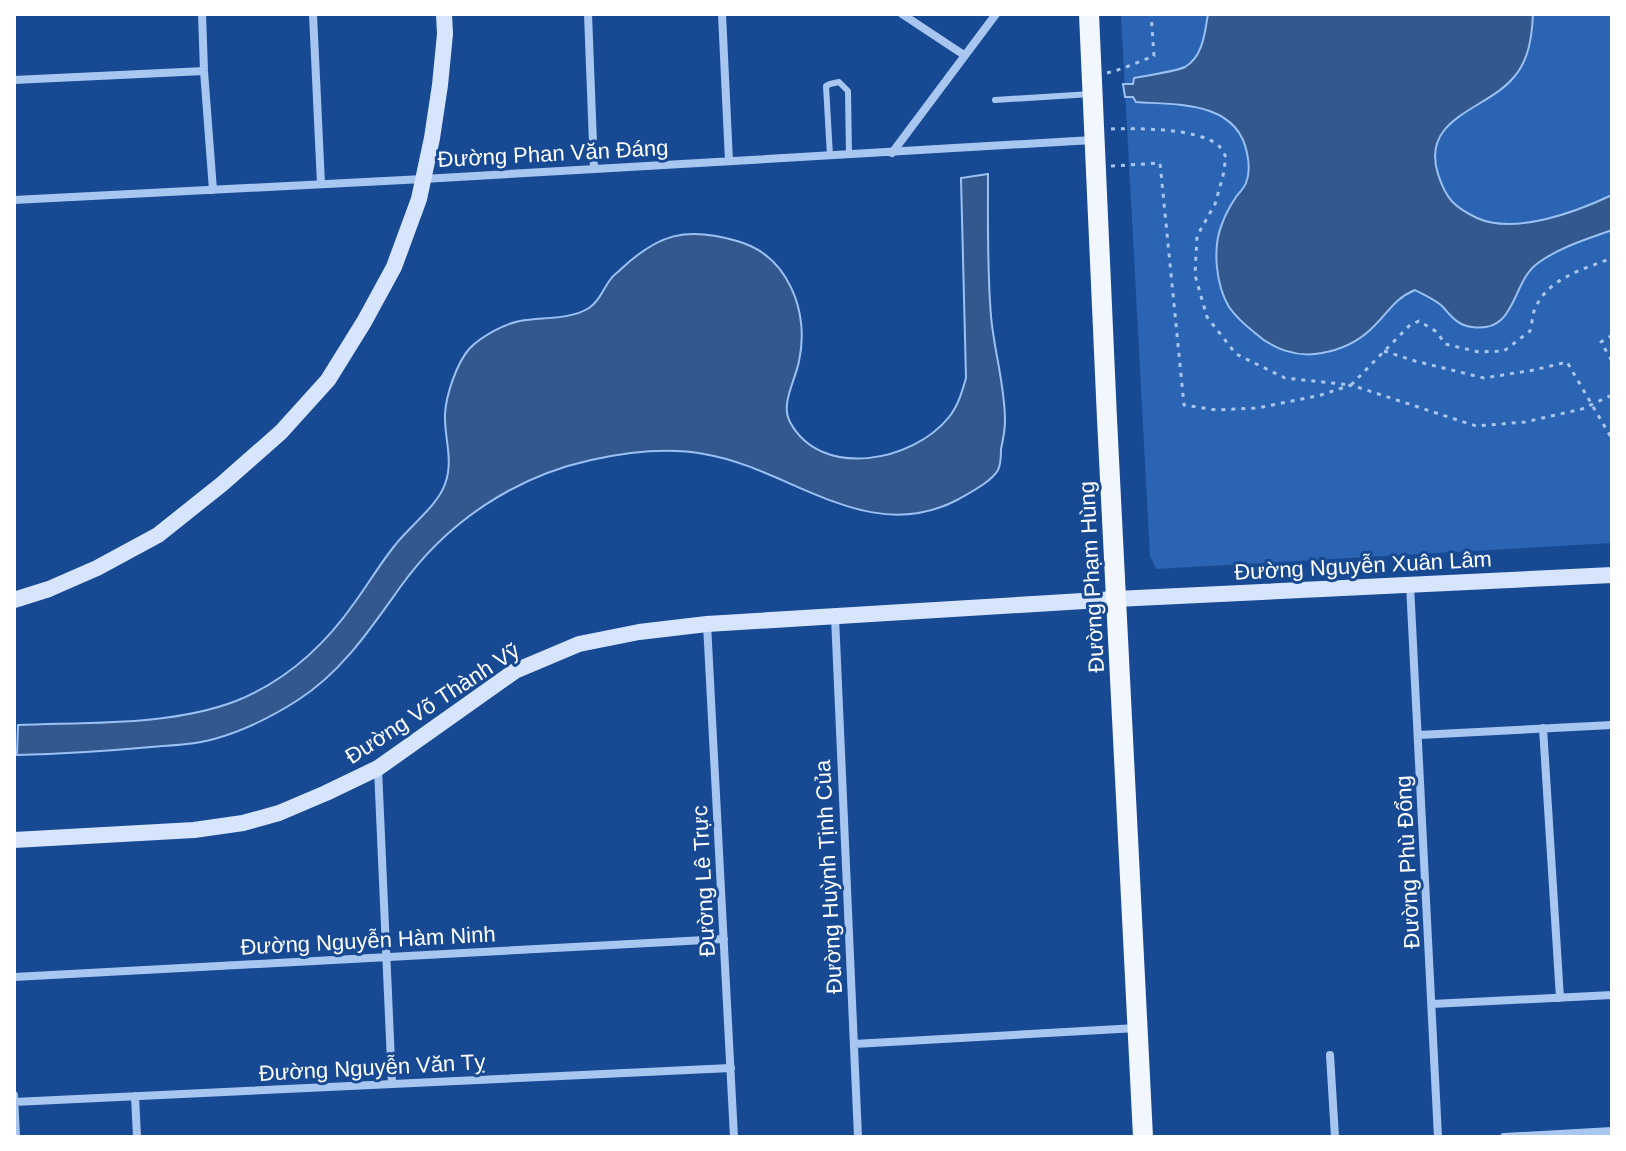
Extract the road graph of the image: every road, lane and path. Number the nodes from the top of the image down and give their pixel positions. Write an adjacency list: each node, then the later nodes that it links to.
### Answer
1 (202, 14): 11 (street)
2 (313, 14): 23 (street)
3 (444, 14): 22 (street)
4 (588, 14): 21 (street)
5 (722, 14): 19 (street)
6 (902, 14): 10 (street)
7 (996, 14): 10 (street)
8 (1089, 14): 13 (main road, Đường Phạm Hùng)
9 (1151, 14): 13 (path)
10 (964, 55): 16 (street)
11 (204, 71): 12 (street); 24 (street)
12 (14, 80)
13 (1092, 85): 14 (lane); 15 (main road, Đường Phạm Hùng)
14 (995, 100)
15 (1102, 134): 16 (street, Đường Phan Văn Đáng); 20 (main road, Đường Phạm Hùng); 30 (path)
16 (892, 153): 17 (street, Đường Phan Văn Đáng)
17 (849, 155): 18 (street, Đường Phan Văn Đáng); 18 (lane)
18 (830, 156): 19 (street, Đường Phan Văn Đáng)
19 (729, 161): 21 (street, Đường Phan Văn Đáng)
20 (1095, 167): 30 (path); 36 (main road, Đường Phạm Hùng)
21 (594, 169): 22 (street, Đường Phan Văn Đáng)
22 (423, 179): 23 (street, Đường Phan Văn Đáng); 37 (street)
23 (321, 184): 24 (street, Đường Phan Văn Đáng)
24 (213, 190): 25 (street, Đường Phan Văn Đáng)
25 (14, 200)
26 (1612, 258): 28 (path)
27 (1612, 335): 29 (path)
28 (1384, 351): 30 (path); 32 (path)
29 (1612, 361)
30 (1351, 385): 32 (path)
31 (1612, 395): 32 (path)
32 (1592, 405): 33 (path)
33 (1612, 439)
34 (1612, 575): 35 (street, Đường Nguyễn Xuân Lâm)
35 (1410, 585): 36 (street, Đường Nguyễn Xuân Lâm); 42 (street, Đường Phù Đổng)
36 (1116, 599): 38 (street, Đường Võ Thành Vỹ); 51 (main road, Đường Phạm Hùng)
37 (14, 600)
38 (835, 616): 39 (street, Đường Võ Thành Vỹ); 52 (street, Đường Huỳnh Tịnh Của)
39 (707, 624): 43 (street, Đường Võ Thành Vỹ); 45 (street, Đường Lê Trực)
40 (1612, 725): 41 (street)
41 (1543, 728): 42 (street); 49 (street)
42 (1419, 735): 50 (street, Đường Phù Đổng)
43 (378, 768): 44 (street, Đường Võ Thành Vỹ); 46 (street)
44 (14, 840)
45 (724, 939): 46 (street, Đường Nguyễn Hàm Ninh); 54 (street, Đường Lê Trực)
46 (385, 957): 47 (street, Đường Nguyễn Hàm Ninh); 55 (street)
47 (14, 977)
48 (1612, 995): 49 (street)
49 (1560, 998): 50 (street)
50 (1432, 1004): 66 (street, Đường Phù Đổng)
51 (1137, 1028): 52 (street); 64 (main road, Đường Phạm Hùng)
52 (854, 1044): 63 (street, Đường Huỳnh Tịnh Của)
53 (1330, 1055): 65 (street)
54 (731, 1068): 55 (street, Đường Nguyễn Văn Tỵ); 62 (street, Đường Lê Trực)
55 (392, 1084): 57 (street, Đường Nguyễn Văn Tỵ)
56 (14, 1095): 58 (street)
57 (135, 1096): 58 (street, Đường Nguyễn Văn Tỵ); 61 (street)
58 (14, 1102): 60 (street)
59 (1612, 1131): 67 (street)
60 (16, 1137)
61 (137, 1137)
62 (734, 1137)
63 (858, 1137)
64 (1143, 1137)
65 (1335, 1137)
66 (1438, 1137)
67 (1504, 1137)

